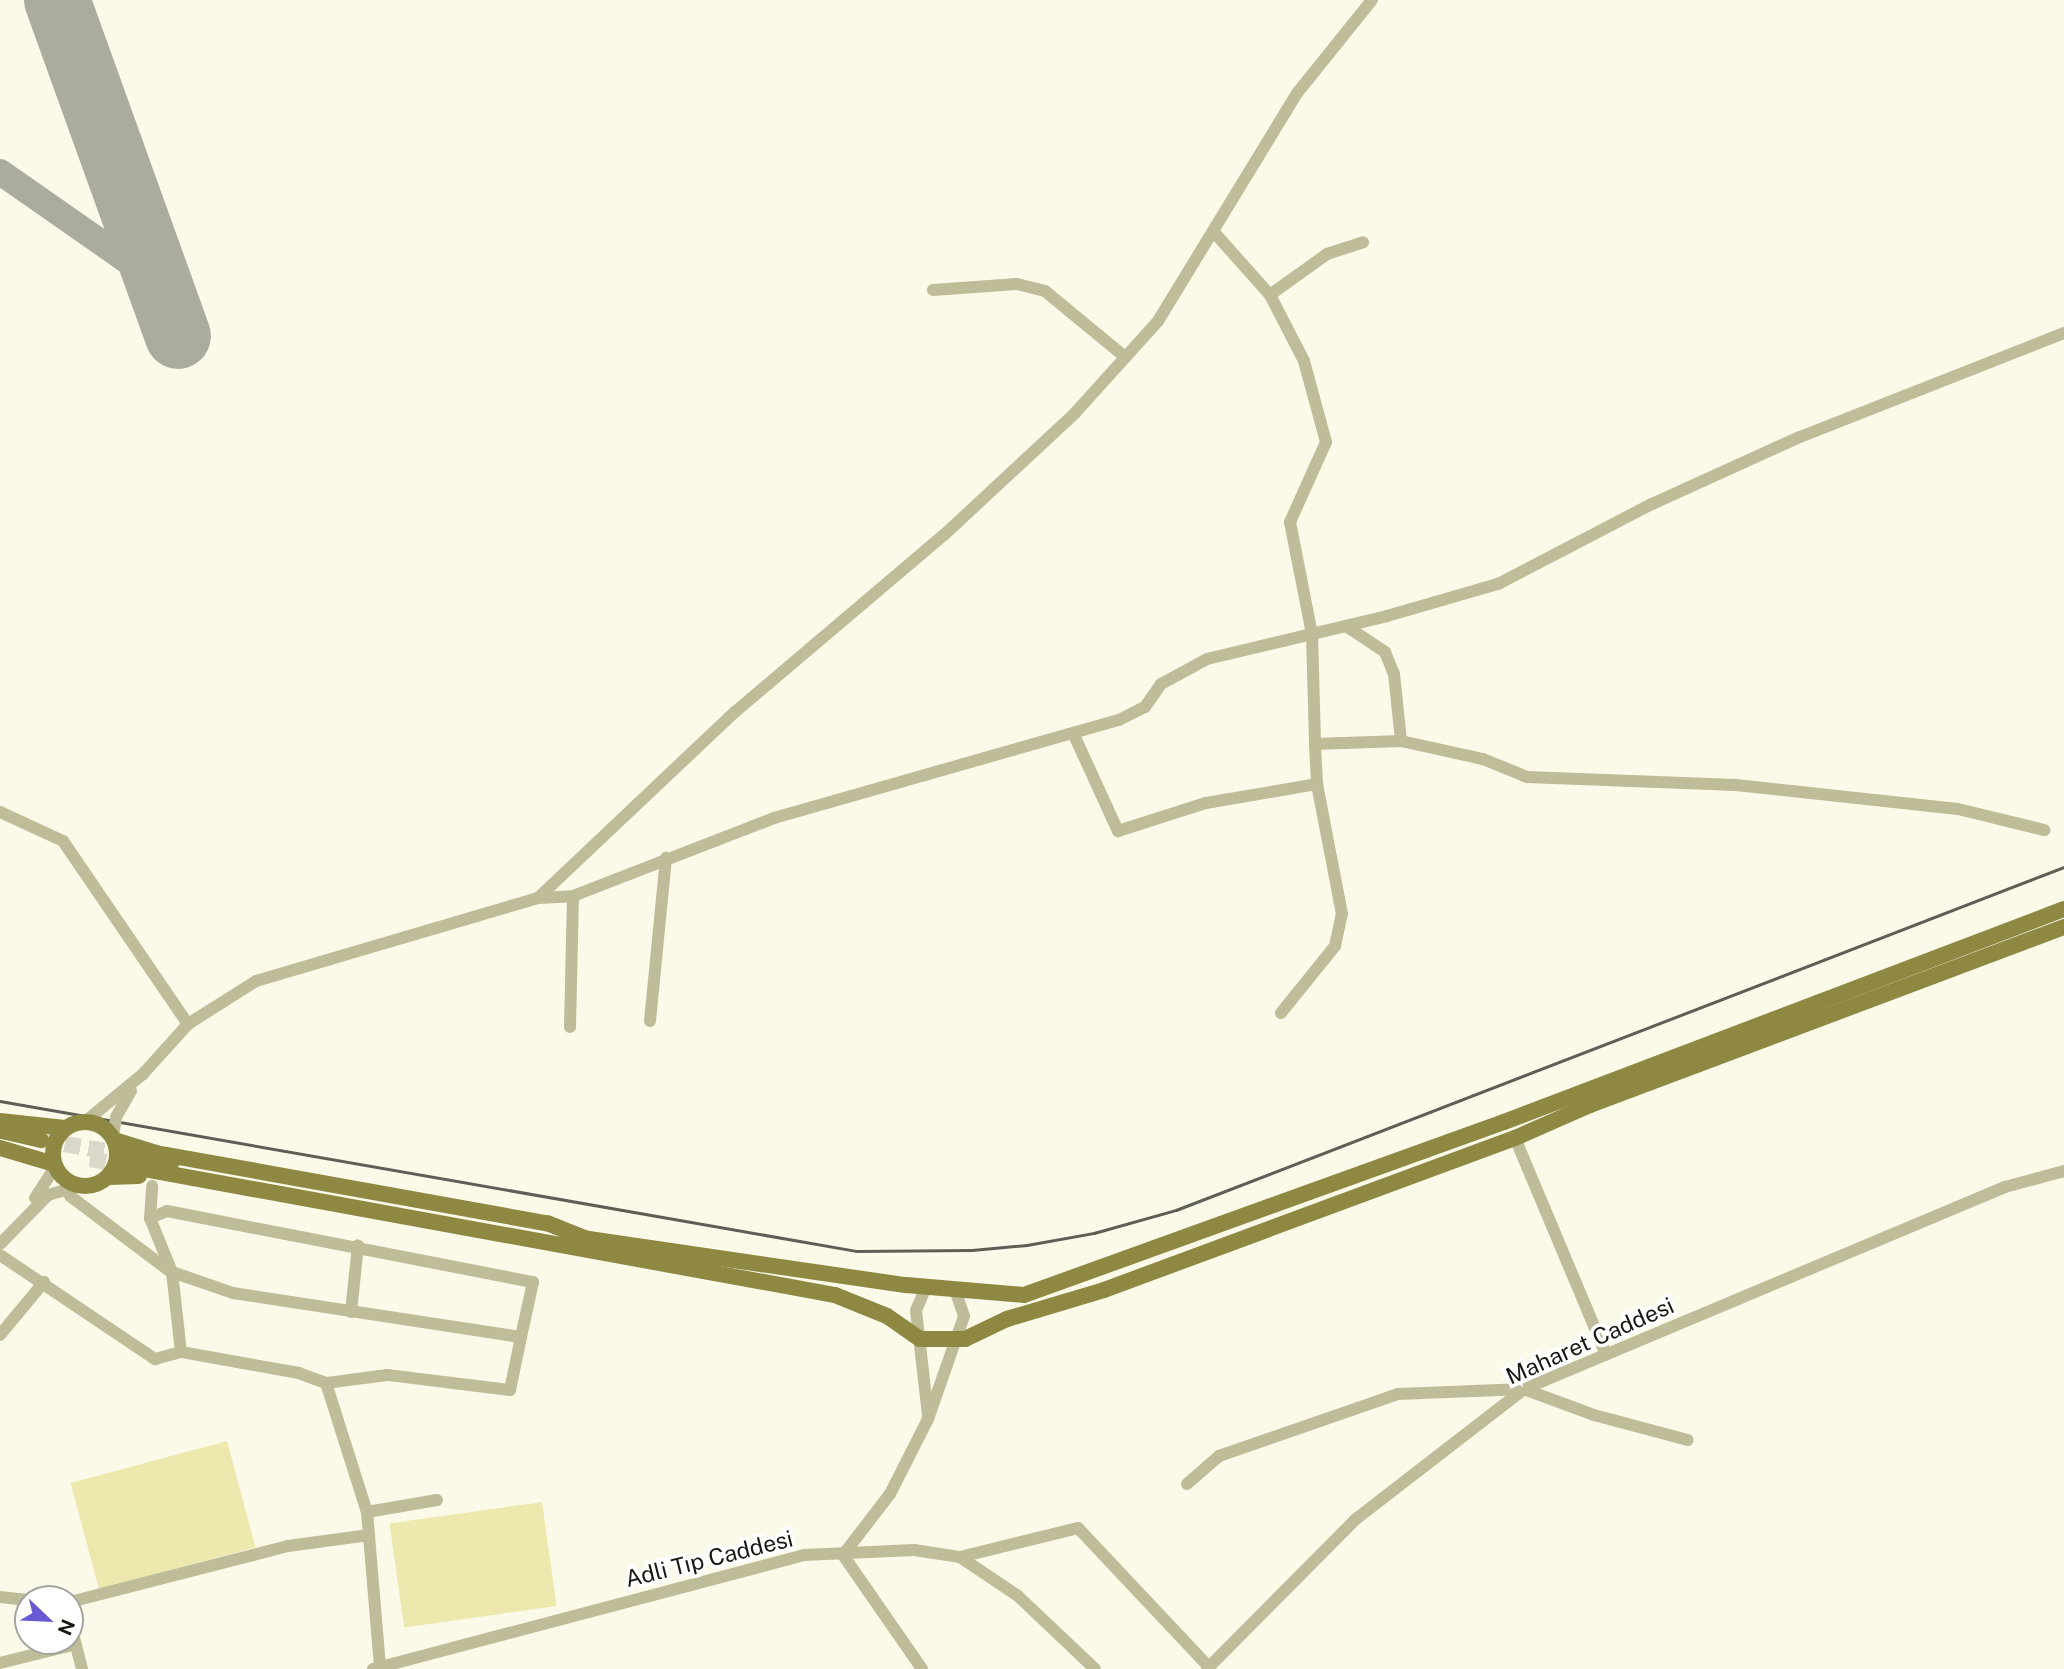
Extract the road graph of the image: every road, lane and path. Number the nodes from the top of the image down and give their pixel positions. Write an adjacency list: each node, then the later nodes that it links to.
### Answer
1 (1372, 0): 2 (street)
2 (1213, 231): 5 (street); 7 (street)
3 (1363, 242): 5 (street)
4 (933, 290): 7 (street)
5 (1270, 295): 9 (street)
6 (2064, 333): 8 (street)
7 (1125, 357): 18 (street)
8 (1346, 626): 9 (street); 11 (street)
9 (1312, 634): 10 (street); 12 (street)
10 (1074, 735): 13 (street); 16 (street)
11 (1401, 741): 12 (street); 15 (street)
12 (1315, 744): 13 (street)
13 (1317, 784): 21 (street)
14 (0, 812): 23 (street)
15 (2044, 830)
16 (666, 858): 17 (street); 22 (street)
17 (573, 896): 18 (street); 24 (street)
18 (538, 898): 23 (street)
19 (2064, 909): 48 (main road)
20 (2064, 927): 30 (main road)
21 (1281, 1013)
22 (650, 1021)
23 (188, 1024): 25 (street)
24 (570, 1027)
25 (143, 1074): 27 (street, bridge); 31 (street, bridge)
26 (0, 1121): 28 (main road)
27 (86, 1121): 28 (main road, bridge); 31 (main road, bridge)
28 (65, 1128): 35 (main road, bridge)
29 (0, 1131): 32 (main road)
30 (1515, 1138): 53 (main road); 55 (street)
31 (113, 1139): 37 (main road, bridge); 42 (main road)
32 (0, 1140)
33 (0, 1148): 35 (main road)
34 (128, 1161): 42 (main road)
35 (55, 1166): 39 (main road, bridge); 41 (street)
36 (2064, 1171): 55 (street, Maharet Caddesi)
37 (108, 1177): 38 (main road); 39 (main road, bridge)
38 (148, 1181): 40 (street); 42 (main road)
39 (75, 1191): 41 (street); 45 (street)
40 (150, 1218): 43 (street); 45 (street)
41 (3, 1235)
42 (587, 1244): 47 (main road); 52 (main road)
43 (358, 1245): 49 (street); 51 (street)
44 (0, 1255): 46 (street)
45 (172, 1272): 49 (street); 54 (street)
46 (44, 1282): 50 (street); 54 (street)
47 (926, 1287): 48 (main road); 52 (street)
48 (956, 1290): 53 (street)
49 (351, 1312): 51 (street)
50 (0, 1335)
51 (521, 1337): 56 (street)
52 (920, 1339): 53 (main road); 58 (street)
53 (959, 1339): 58 (street)
54 (181, 1352): 56 (street)
55 (1606, 1355): 57 (street, Maharet Caddesi)
56 (326, 1383): 62 (street)
57 (1524, 1389): 59 (street); 60 (street); 70 (street, Maharet Caddesi)
58 (928, 1419): 64 (street)
59 (1688, 1440)
60 (1187, 1484)
61 (437, 1500): 62 (street)
62 (367, 1512): 63 (street)
63 (369, 1535): 66 (street); 69 (street)
64 (843, 1555): 65 (street, Adli Tıp Caddesi); 69 (street, Adli Tıp Caddesi); 71 (street)
65 (960, 1557): 70 (street, Adli Tıp Caddesi); 72 (street)
66 (84, 1598)
67 (32, 1655): 68 (street)
68 (0, 1663)
69 (376, 1668)
70 (1208, 1668)
71 (922, 1669)
72 (1095, 1669)

